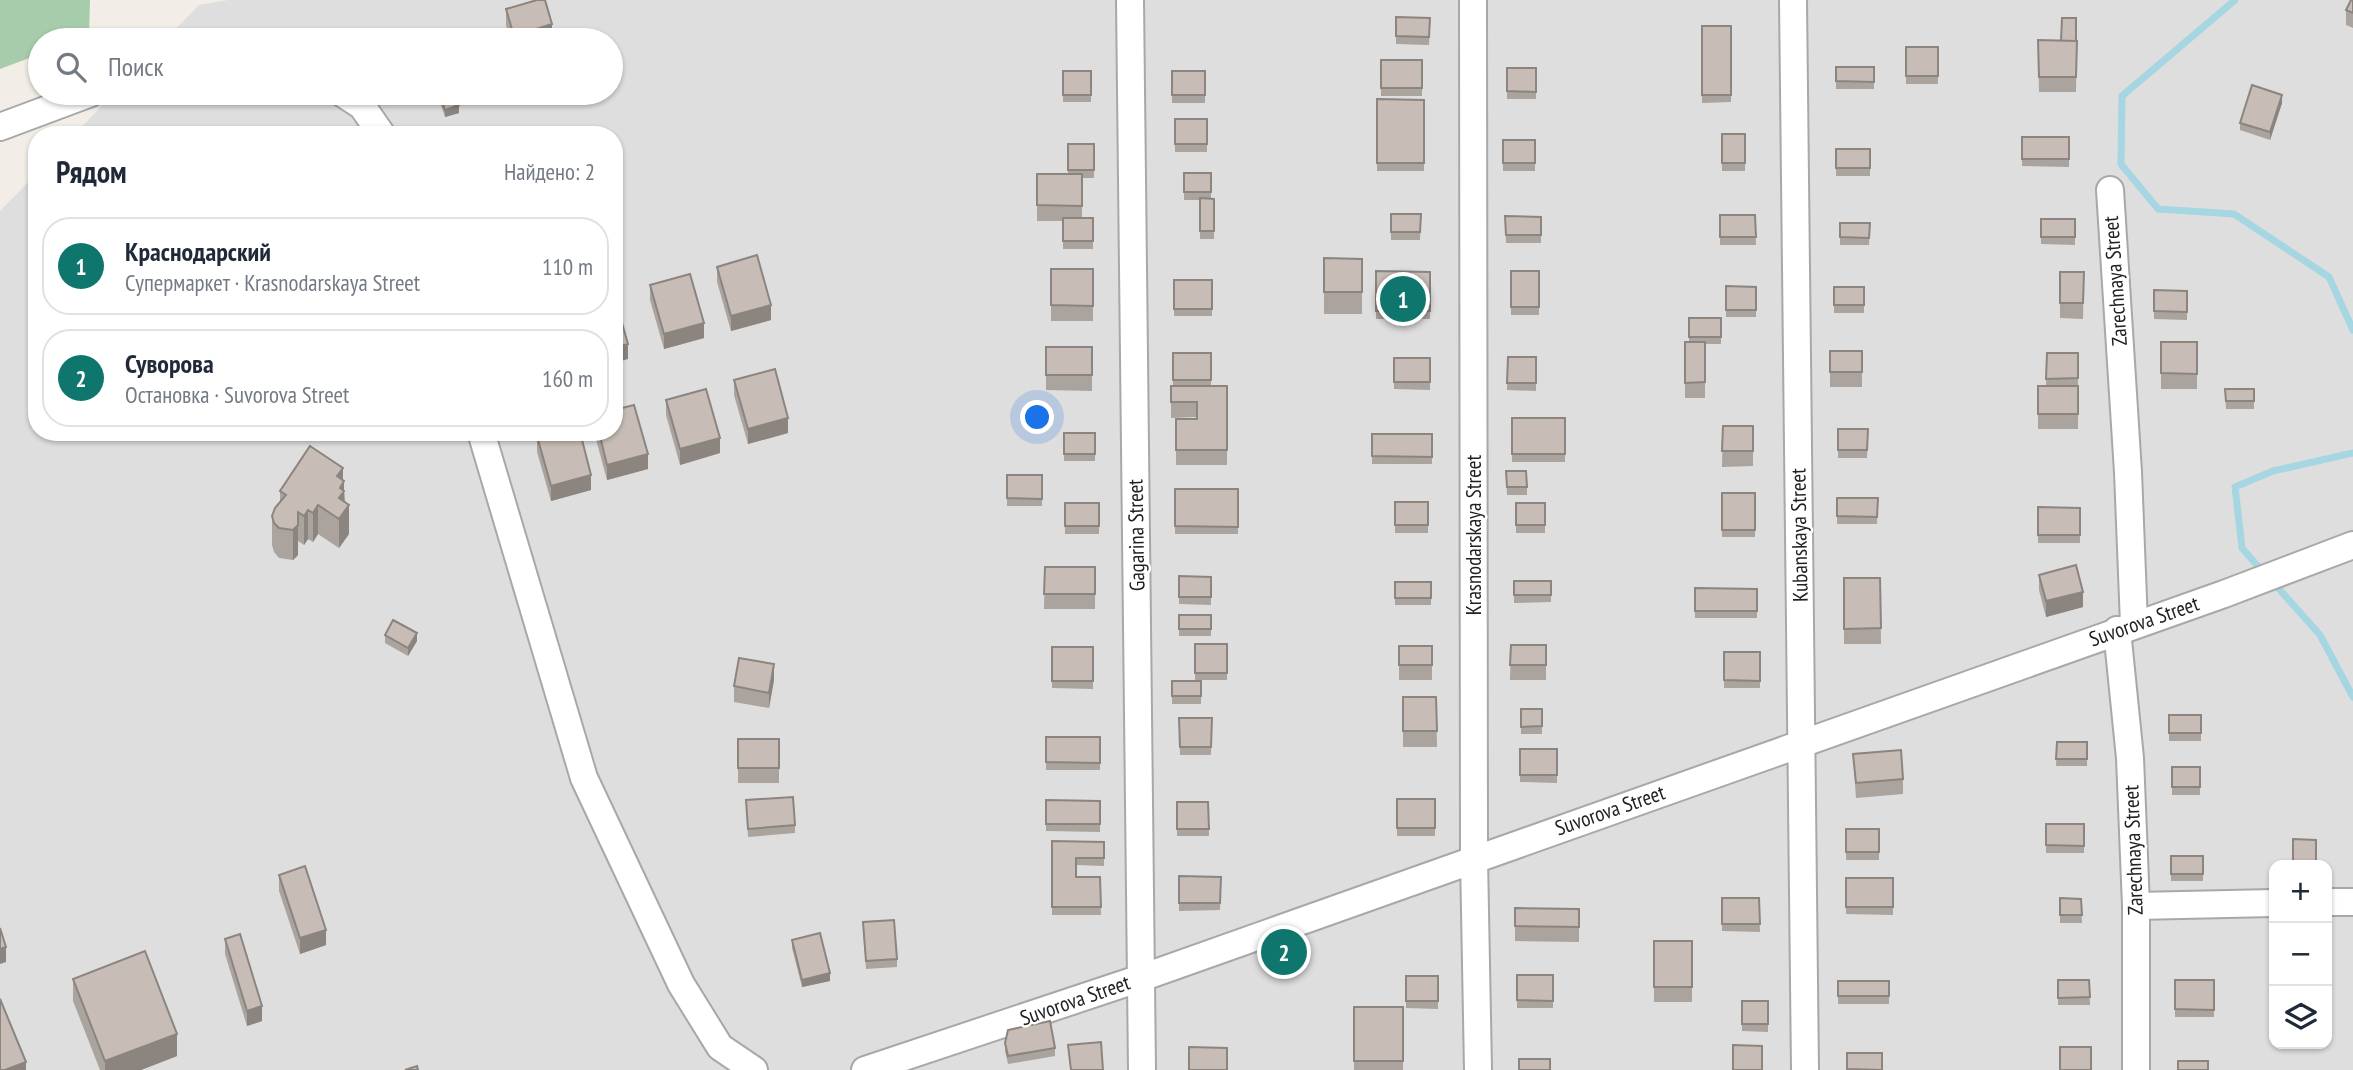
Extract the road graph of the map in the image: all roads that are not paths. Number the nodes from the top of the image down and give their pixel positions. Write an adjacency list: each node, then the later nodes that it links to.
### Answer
1 (1130, 0): 18 (street, Gagarina Street)
2 (1473, 0): 13 (street, Krasnodarskaya Street)
3 (1793, 0): 12 (street, Kubanskaya Street)
4 (59, 105): 7 (street)
5 (360, 105): 6 (street)
6 (376, 126)
7 (0, 127)
8 (2110, 190): 11 (street, Zarechnaya Street)
9 (484, 441): 19 (street)
10 (2353, 545): 11 (street, Suvorova Street)
11 (2125, 627): 12 (street, Suvorova Street); 17 (street, Zarechnaya Street)
12 (1802, 743): 13 (street, Suvorova Street); 23 (street, Kubanskaya Street)
13 (1474, 858): 18 (street, Suvorova Street); 22 (street, Krasnodarskaya Street)
14 (2332, 902): 15 (street)
15 (2353, 902)
16 (2269, 903): 17 (street)
17 (2136, 906): 24 (street, Zarechnaya Street)
18 (1140, 978): 20 (street, Suvorova Street); 21 (street, Gagarina Street)
19 (754, 1070)
20 (865, 1070)
21 (1142, 1070)
22 (1478, 1070)
23 (1805, 1070)
24 (2136, 1070)

